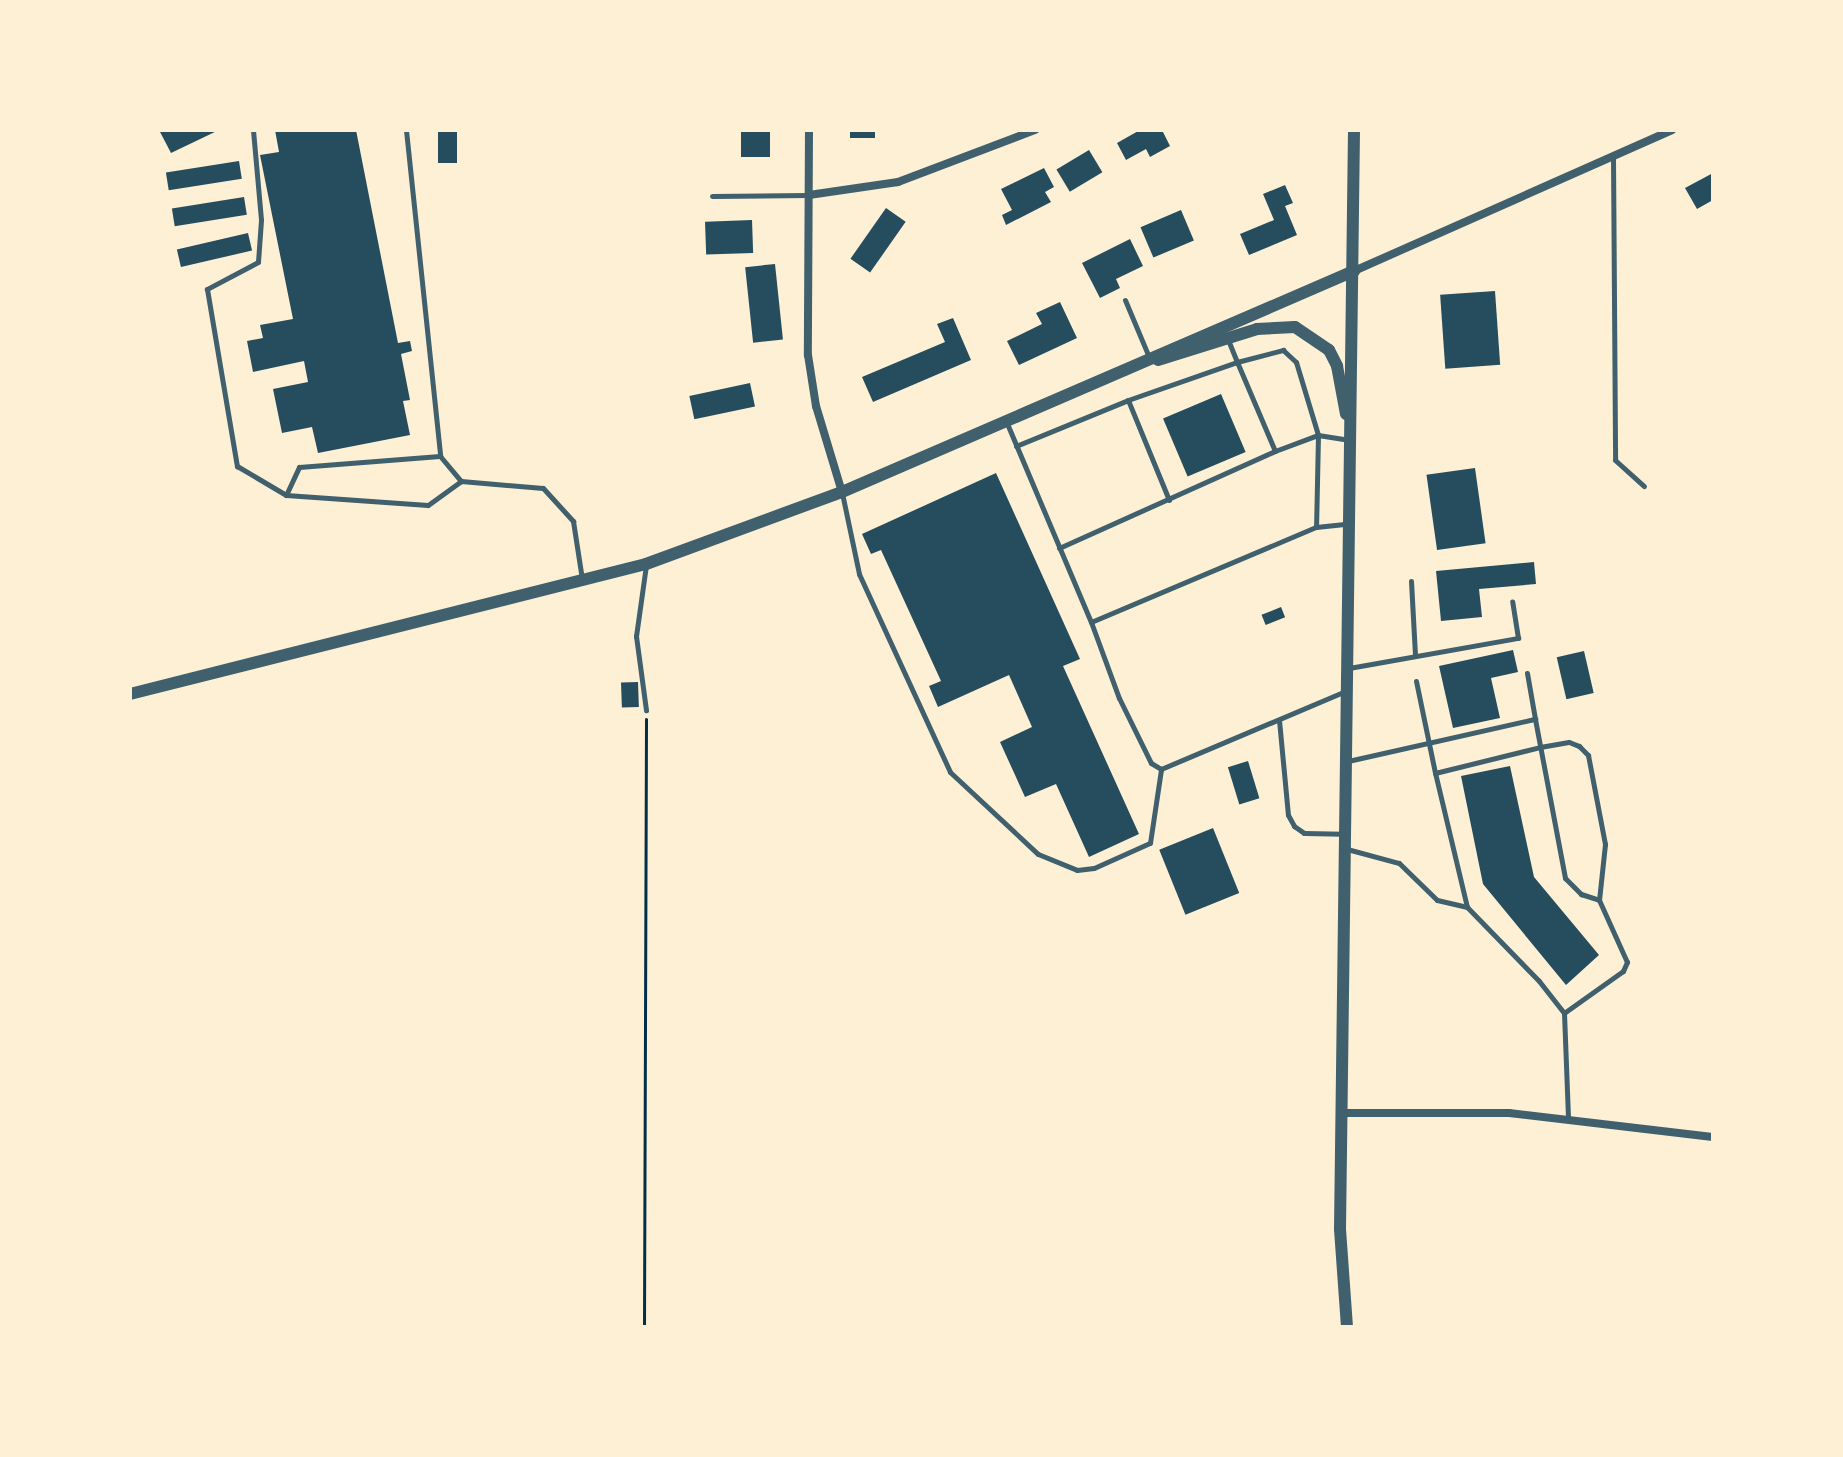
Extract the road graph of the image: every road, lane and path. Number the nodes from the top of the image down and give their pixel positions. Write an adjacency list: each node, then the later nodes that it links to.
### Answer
1 (253, 130): 26 (lane)
2 (406, 130): 22 (lane)
3 (809, 130): 8 (street)
4 (1035, 130): 8 (street)
5 (1354, 130): 10 (street)
6 (1672, 130): 7 (street)
7 (1613, 156): 10 (street); 24 (lane)
8 (809, 195): 9 (lane); 25 (street)
9 (712, 196)
10 (1354, 271): 13 (street); 19 (street)
11 (1125, 300): 13 (lane)
12 (1227, 338): 14 (lane); 15 (street); 19 (street)
13 (1149, 357): 15 (street)
14 (1237, 362): 16 (lane); 18 (lane); 21 (lane)
15 (1098, 379): 17 (street)
16 (1128, 400): 20 (lane); 27 (lane)
17 (1005, 420): 20 (lane); 25 (street)
18 (1318, 435): 19 (lane); 21 (lane); 29 (lane)
19 (1351, 440): 28 (street)
20 (1016, 446): 30 (lane)
21 (1275, 451): 27 (lane)
22 (440, 456): 23 (lane); 26 (lane)
23 (461, 481): 26 (lane); 32 (lane)
24 (1644, 486)
25 (842, 492): 31 (street); 48 (lane)
26 (286, 495)
27 (1169, 500): 30 (lane)
28 (1350, 524): 29 (lane); 37 (street)
29 (1316, 527): 35 (lane)
30 (1059, 548): 35 (lane)
31 (646, 564): 32 (street); 42 (lane)
32 (582, 580): 41 (street)
33 (1411, 581): 36 (lane)
34 (1512, 601): 36 (lane)
35 (1091, 622): 48 (lane)
36 (1415, 654): 37 (lane)
37 (1348, 668): 40 (street)
38 (1527, 673): 43 (lane)
39 (1416, 681): 45 (lane)
40 (1348, 690): 44 (lane); 47 (street)
41 (130, 694)
42 (646, 710): 58 (path)
43 (1535, 719): 45 (lane); 46 (lane)
44 (1279, 720): 48 (lane); 50 (lane)
45 (1427, 743): 47 (lane); 49 (lane)
46 (1540, 747): 49 (lane); 52 (lane); 52 (lane)
47 (1347, 761): 50 (street)
48 (1161, 769)
49 (1435, 773): 53 (lane)
50 (1346, 834): 51 (street)
51 (1346, 849): 53 (lane); 55 (street)
52 (1599, 900): 54 (lane)
53 (1467, 907): 54 (lane)
54 (1564, 1013): 56 (lane)
55 (1342, 1113): 56 (street); 59 (street)
56 (1568, 1118): 57 (street)
57 (1713, 1137)
58 (644, 1327)
59 (1347, 1327)

